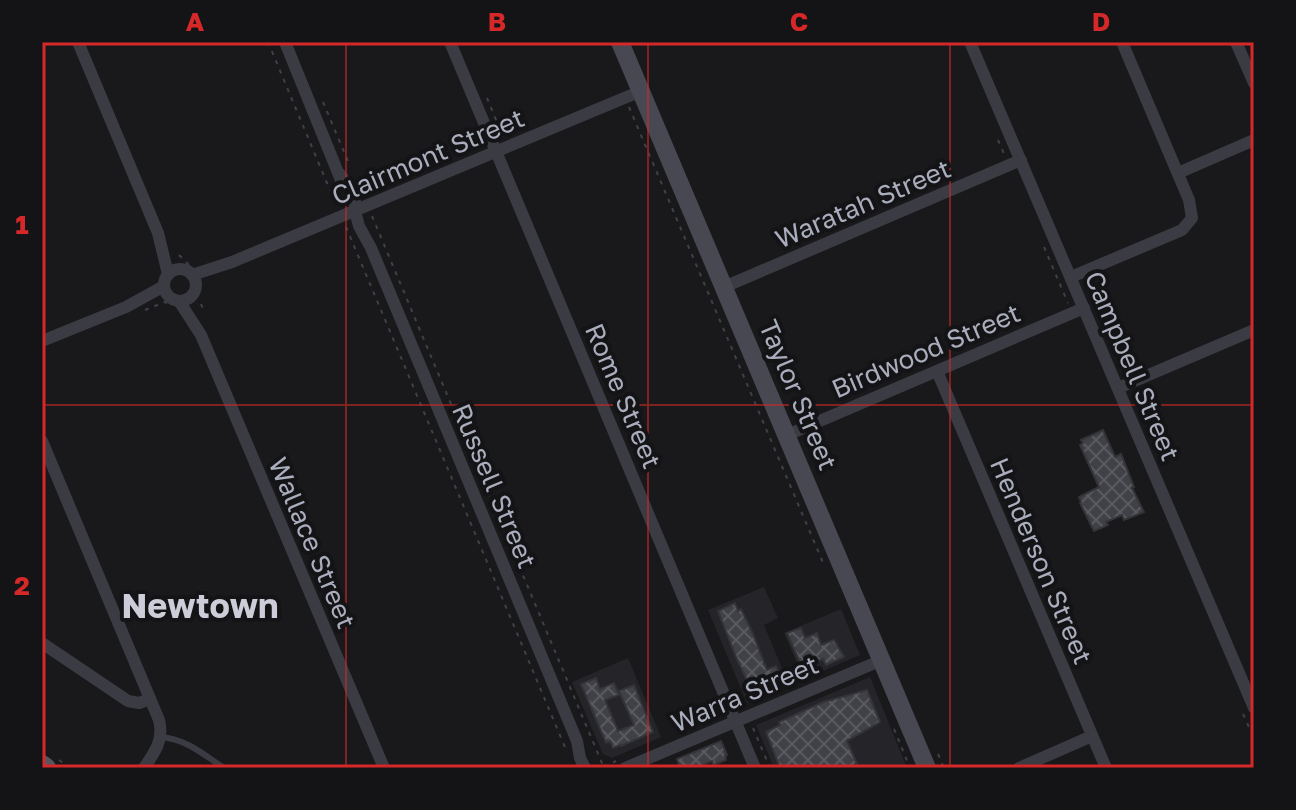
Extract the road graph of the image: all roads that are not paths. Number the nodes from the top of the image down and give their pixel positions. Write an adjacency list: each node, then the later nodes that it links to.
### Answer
1 (78, 42): 16 (street, Wallace Street)
2 (285, 42): 14 (street, Russell Street)
3 (450, 42): 11 (street, Rome Street)
4 (620, 42): 9 (street, Taylor Street)
5 (970, 42): 12 (street, Campbell Street)
6 (1122, 42): 13 (street)
7 (1236, 42): 8 (street)
8 (1254, 83)
9 (634, 94): 11 (street, Clairmont Street); 17 (street, Taylor Street)
10 (1254, 140): 13 (street)
11 (496, 152): 14 (street, Clairmont Street); 29 (street, Rome Street)
12 (1021, 160): 15 (street, Campbell Street); 17 (street, Waratah Street)
13 (1178, 173): 15 (street)
14 (361, 208): 16 (street, Clairmont Street); 32 (street, Russell Street)
15 (1071, 277): 18 (street, Campbell Street)
16 (183, 285): 20 (street, Clairmont Street); 35 (street, Wallace Street)
17 (724, 287): 23 (street, Taylor Street)
18 (1084, 308): 21 (street, Birdwood Street); 22 (street, Campbell Street)
19 (1254, 330): 22 (street)
20 (43, 342)
21 (937, 371): 23 (street, Birdwood Street); 30 (street, Henderson Street)
22 (1118, 388): 28 (street, Campbell Street)
23 (787, 435): 26 (street, Taylor Street)
24 (42, 441): 27 (street)
25 (42, 643): 27 (street)
26 (882, 660): 29 (street, Warra Street); 40 (street, Taylor Street)
27 (150, 699): 31 (street)
28 (1254, 708)
29 (741, 720): 38 (street, Warra Street); 39 (street, Rome Street)
30 (1092, 736): 41 (street); 42 (street, Henderson Street)
31 (161, 737): 33 (street); 34 (lane)
32 (577, 741): 36 (street, Russell Street); 37 (street, Russell Street)
33 (144, 768)
34 (224, 768)
35 (384, 768)
36 (585, 768)
37 (591, 768)
38 (625, 768)
39 (755, 768)
40 (927, 768)
41 (1019, 768)
42 (1106, 768)

